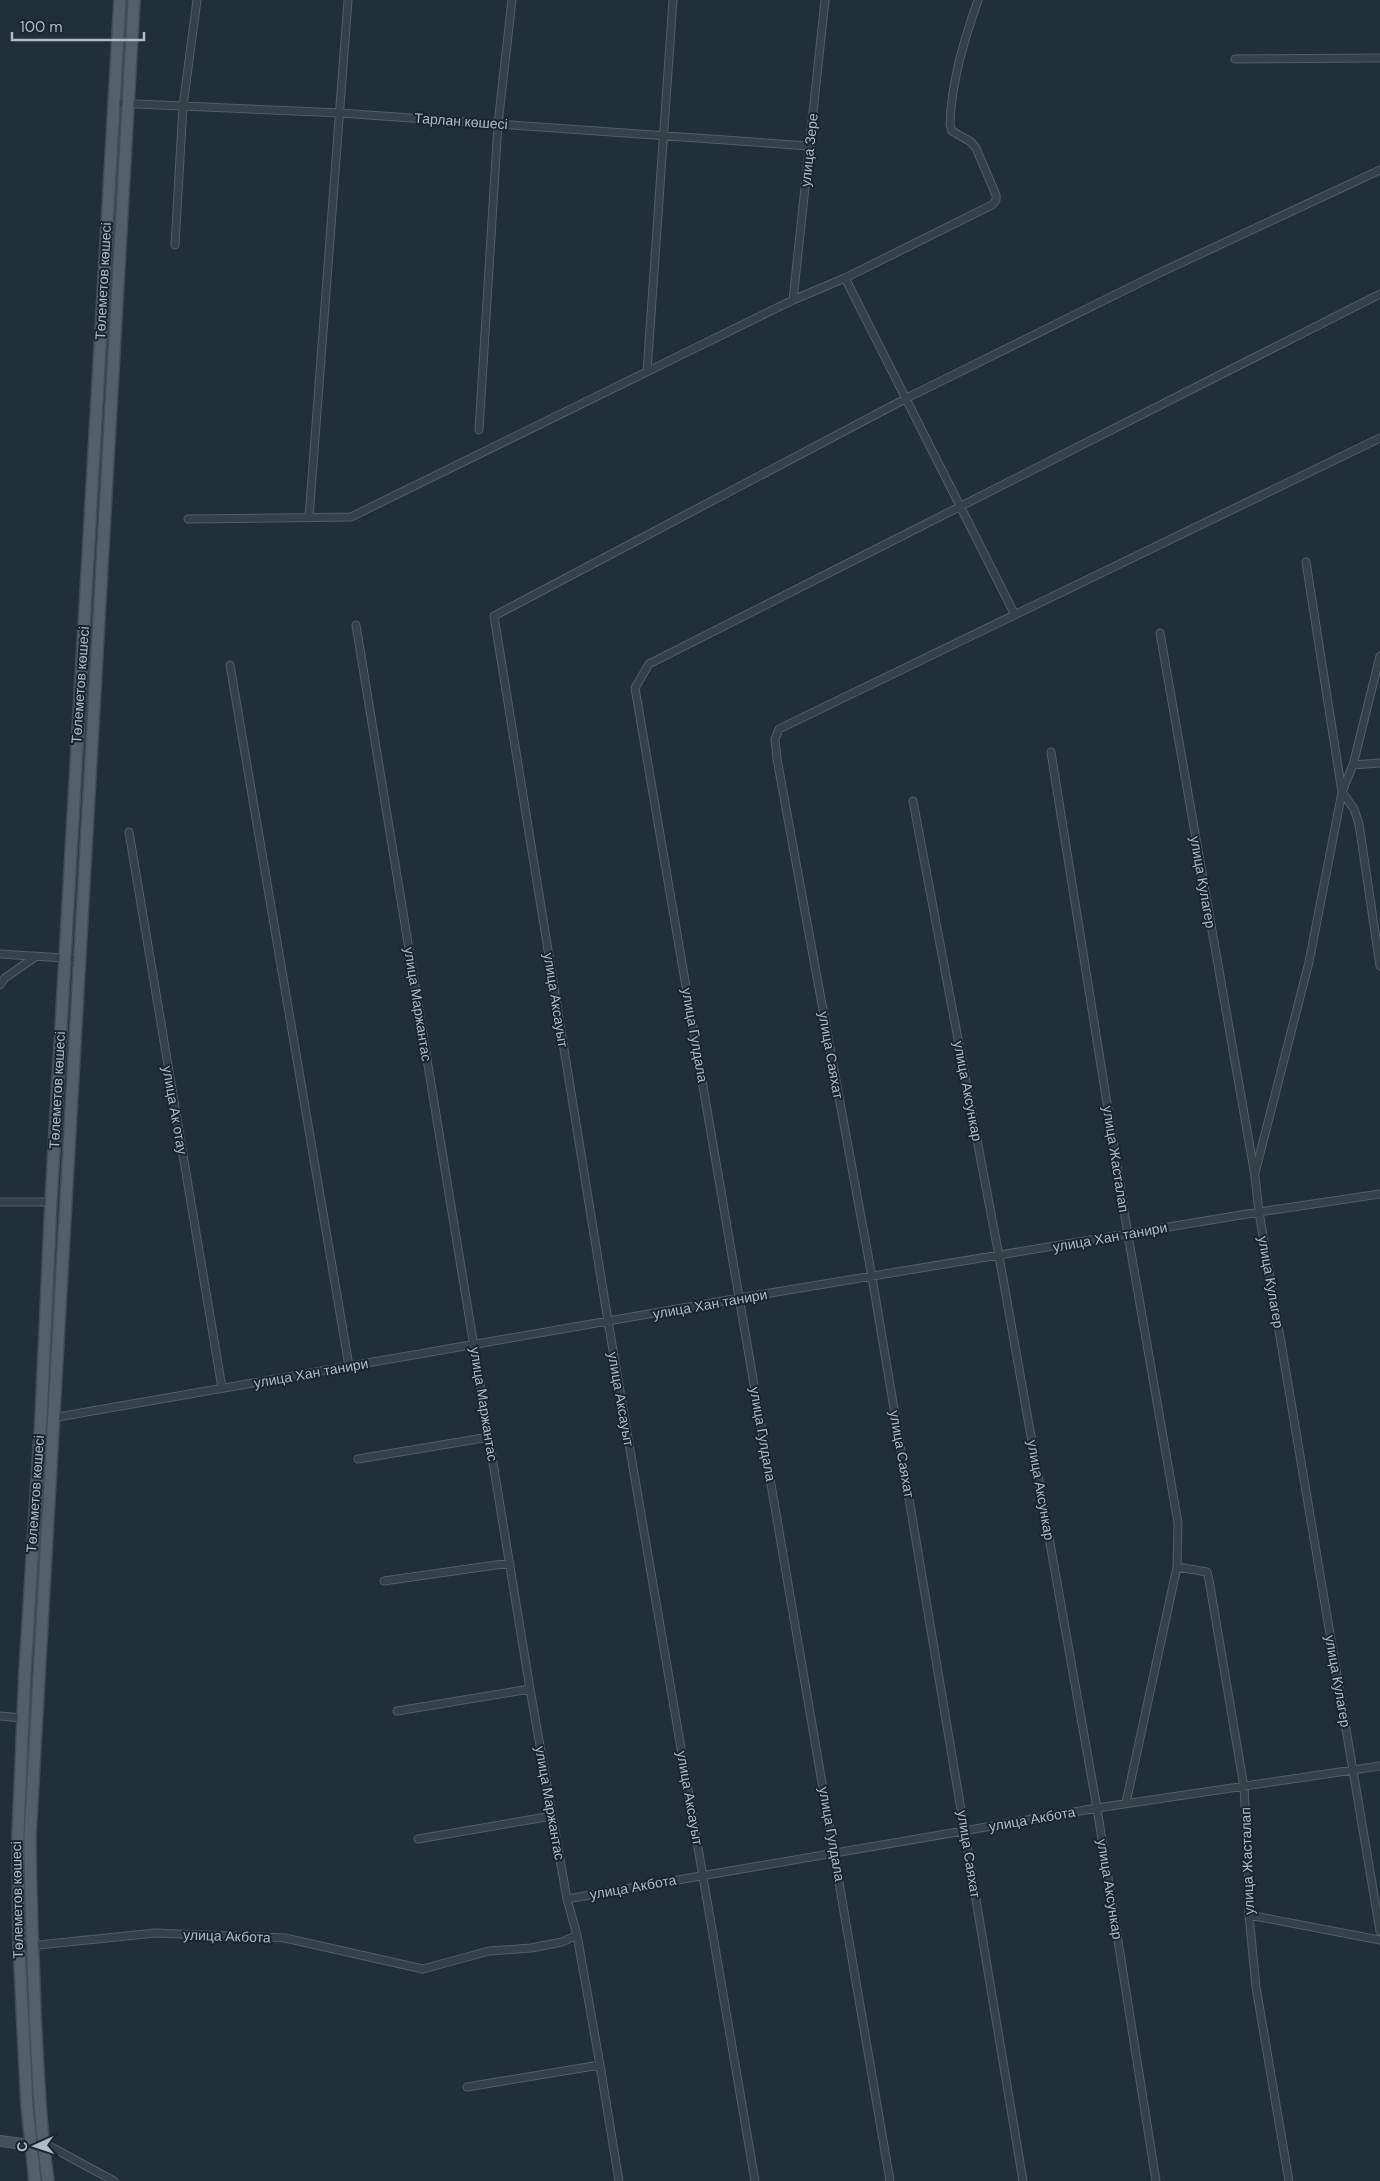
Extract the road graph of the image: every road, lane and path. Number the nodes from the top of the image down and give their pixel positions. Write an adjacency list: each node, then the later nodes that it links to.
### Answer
1 (120, 0): 11 (main road, Төлеметов көшесі)
2 (134, 0): 12 (main road, Төлеметов көшесі)
3 (197, 0): 13 (street)
4 (348, 0): 14 (street)
5 (512, 0): 15 (street)
6 (674, 0): 16 (street)
7 (825, 0): 17 (street, улица Зере)
8 (978, 0): 20 (street)
9 (1380, 58): 10 (street)
10 (1235, 59)
11 (114, 103): 12 (street, Тарлан көшесі); 44 (main road, Төлеметов көшесі)
12 (128, 104): 13 (street, Тарлан көшесі); 45 (main road, Төлеметов көшесі)
13 (183, 106): 14 (street, Тарлан көшесі); 19 (street)
14 (340, 113): 15 (street, Тарлан көшесі); 28 (street)
15 (498, 124): 16 (street, Тарлан көшесі); 25 (street)
16 (664, 136): 17 (street, Тарлан көшесі); 23 (street)
17 (809, 146): 22 (street, улица Зере)
18 (1380, 170): 24 (street)
19 (175, 245)
20 (845, 278): 22 (street); 24 (street)
21 (1380, 294): 27 (street)
22 (794, 300): 23 (street)
23 (647, 372): 28 (street)
24 (906, 398): 27 (street); 57 (street, улица Аксауыт)
25 (479, 430)
26 (1380, 438): 31 (street)
27 (961, 506): 31 (street); 56 (street, улица Гулдала)
28 (309, 518): 29 (street)
29 (188, 519)
30 (1306, 562): 39 (street)
31 (1015, 615): 55 (street, улица Саяхат)
32 (356, 625): 58 (street, улица Маржантас)
33 (1160, 632): 48 (street, улица Кулагер)
34 (1380, 656): 38 (street)
35 (230, 665): 59 (street)
36 (1051, 752): 53 (street, улица Жасталап)
37 (1380, 763): 38 (street)
38 (1353, 765): 39 (street)
39 (1342, 792): 46 (street); 48 (street)
40 (913, 801): 54 (street, улица Аксункар)
41 (129, 832): 60 (street, улица Ак отау)
42 (0, 954): 43 (street)
43 (36, 957): 44 (street); 47 (street)
44 (65, 959): 45 (street); 51 (main road, Төлеметов көшесі)
45 (80, 959): 61 (main road, Төлеметов көшесі)
46 (1380, 966)
47 (0, 985)
48 (1255, 1176): 52 (street, улица Кулагер)
49 (1380, 1194): 52 (street, улица Хан танири)
50 (0, 1202): 51 (street)
51 (50, 1202): 62 (main road, Төлеметов көшесі)
52 (1259, 1212): 53 (street, улица Хан танири); 73 (street, улица Кулагер)
53 (1128, 1235): 54 (street, улица Хан танири); 66 (street, улица Жасталап)
54 (1000, 1256): 55 (street, улица Хан танири); 76 (street, улица Аксункар)
55 (872, 1277): 56 (street, улица Хан танири); 78 (street, улица Саяхат)
56 (740, 1298): 57 (street, улица Хан танири); 80 (street, улица Гулдала)
57 (608, 1321): 58 (street, улица Хан танири); 81 (street, улица Аксауыт)
58 (475, 1344): 59 (street, улица Хан танири); 63 (street, улица Маржантас)
59 (349, 1366): 60 (street, улица Хан танири)
60 (222, 1388): 61 (street, улица Хан танири)
61 (55, 1417): 62 (street, улица Хан танири); 87 (main road, Төлеметов көшесі)
62 (41, 1419): 71 (main road, Төлеметов көшесі)
63 (489, 1437): 64 (street); 65 (street, улица Маржантас)
64 (358, 1460)
65 (510, 1563): 67 (street); 68 (street, улица Маржантас)
66 (1176, 1567): 74 (street, улица Жасталап); 75 (street, улица Жасталап)
67 (384, 1581)
68 (530, 1689): 69 (street); 77 (street, улица Маржантас)
69 (397, 1712)
70 (0, 1716): 71 (street)
71 (23, 1718): 88 (main road, Төлеметов көшесі)
72 (1380, 1766): 73 (street, улица Акбота)
73 (1354, 1771): 74 (street, улица Акбота); 84 (street, улица Кулагер)
74 (1244, 1787): 75 (street, улица Акбота); 83 (street, улица Жасталап)
75 (1126, 1803): 76 (street, улица Акбота)
76 (1098, 1808): 78 (street, улица Акбота); 101 (street, улица Аксункар)
77 (552, 1816): 79 (street); 82 (street, улица Маржантас)
78 (965, 1830): 80 (street, улица Акбота); 100 (street, улица Саяхат)
79 (418, 1839)
80 (835, 1852): 81 (street, улица Акбота); 99 (street, улица Гулдала)
81 (704, 1875): 82 (street, улица Акбота); 98 (street, улица Аксауыт)
82 (567, 1899): 85 (street, улица Маржантас)
83 (1249, 1915): 86 (street); 102 (street, улица Жасталап)
84 (1380, 1931)
85 (577, 1936): 87 (street, улица Акбота); 89 (street, улица Маржантас)
86 (1380, 1940)
87 (32, 1946): 88 (street, улица Акбота); 92 (main road, Төлеметов көшесі)
88 (19, 1948): 93 (main road, Төлеметов көшесі)
89 (600, 2065): 90 (street); 97 (street, улица Маржантас)
90 (467, 2087)
91 (0, 2141): 93 (street)
92 (42, 2142): 95 (main road, Төлеметов көшесі); 96 (street)
93 (30, 2145): 94 (main road, Төлеметов көшесі)
94 (36, 2181)
95 (48, 2181)
96 (114, 2181)
97 (619, 2181)
98 (755, 2181)
99 (890, 2181)
100 (1023, 2181)
101 (1156, 2181)
102 (1289, 2181)

